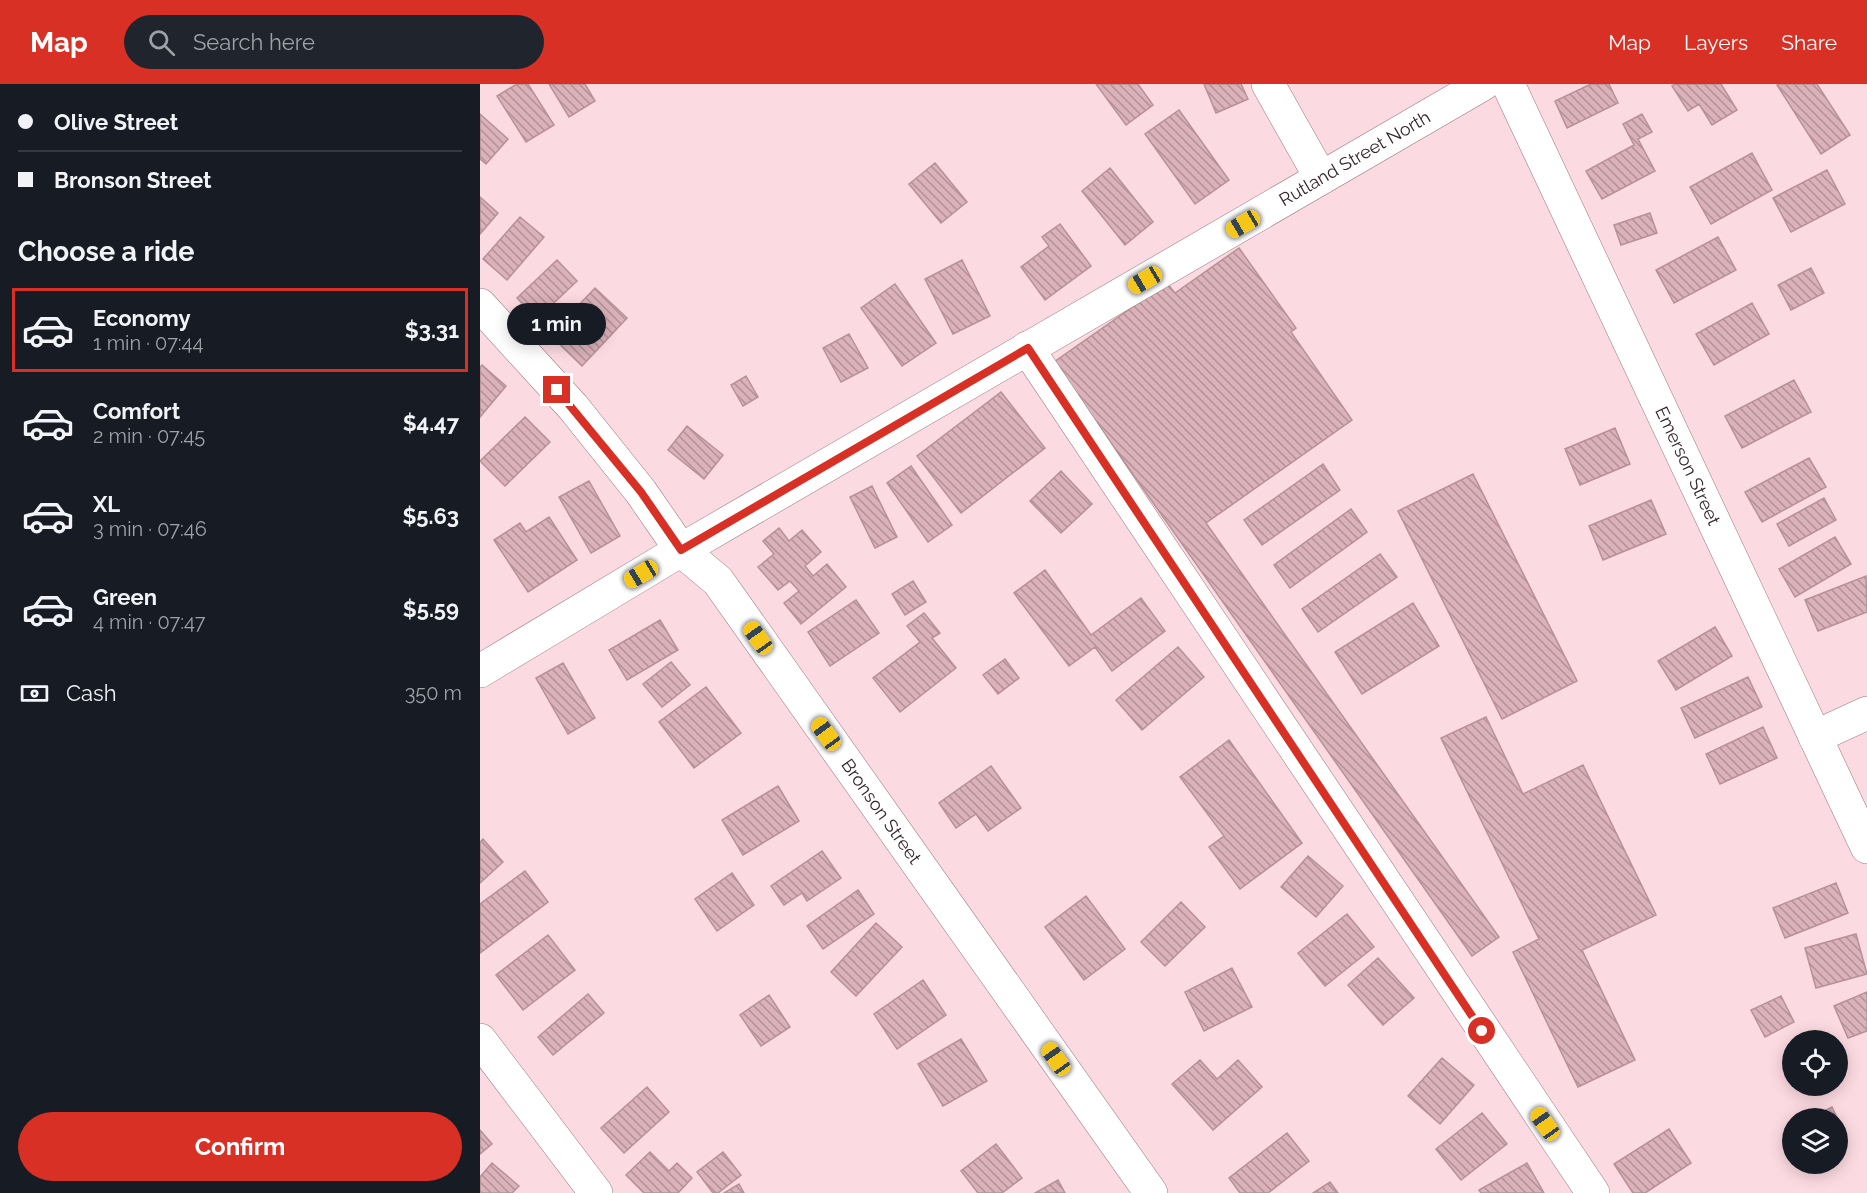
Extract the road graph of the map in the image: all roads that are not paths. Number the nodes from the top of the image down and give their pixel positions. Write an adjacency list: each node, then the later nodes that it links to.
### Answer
1 (1268, 84): 4 (street)
2 (1483, 84): 4 (street, Rutland Street North)
3 (1508, 84): 10 (street, Emerson Street)
4 (1321, 178): 6 (street, Rutland Street North)
5 (480, 305): 7 (street, Bronson Street)
6 (1028, 348): 7 (street, Rutland Street North); 15 (street)
7 (681, 550): 8 (street, Rutland Street North); 14 (street, Bronson Street)
8 (480, 670)
9 (1867, 713): 10 (street)
10 (1815, 737): 11 (street, Emerson Street)
11 (1867, 848)
12 (480, 1040): 13 (street)
13 (596, 1193)
14 (1151, 1193)
15 (1593, 1193)

